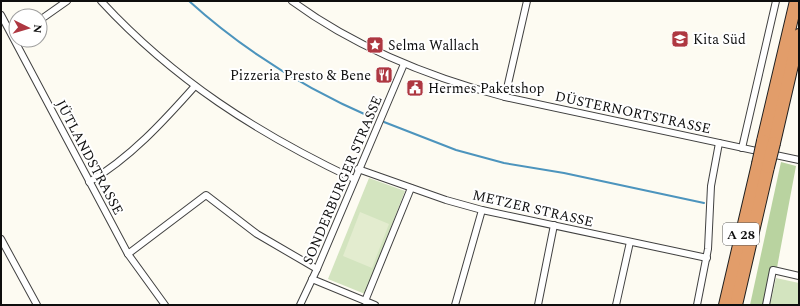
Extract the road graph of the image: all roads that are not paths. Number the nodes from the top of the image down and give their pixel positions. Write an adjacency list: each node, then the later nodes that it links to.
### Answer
1 (67, 1): 7 (street)
2 (101, 1): 13 (street)
3 (292, 1): 12 (street, DÜSTERNORTSTRASSE)
4 (527, 1): 14 (street)
5 (776, 1): 17 (street)
6 (796, 1): 15 (highway, A 28)
7 (48, 14)
8 (1, 15): 9 (street, JÜTLANDSTRASSE)
9 (8, 26)
10 (799, 35): 15 (highway, A 28)
11 (21, 48): 22 (street, JÜTLANDSTRASSE)
12 (404, 64): 14 (street, DÜSTERNORTSTRASSE); 20 (street, SONDERBURGER STRASSE)
13 (195, 86): 21 (street); 22 (street)
14 (505, 97): 16 (street, DÜSTERNORTSTRASSE)
15 (768, 142): 19 (highway, A 28, bridge)
16 (719, 143): 17 (street, DÜSTERNORTSTRASSE); 29 (street)
17 (742, 148): 18 (street, DÜSTERNORTSTRASSE)
18 (799, 160)
19 (763, 165): 42 (highway, A 28); 43 (highway, A 28)
20 (358, 169): 21 (street, SONDERBURGER STRASSE); 23 (street, METZER STRASSE)
21 (354, 179): 30 (street, SONDERBURGER STRASSE)
22 (89, 182): 28 (street, JÜTLANDSTRASSE)
23 (411, 188): 24 (street, METZER STRASSE); 33 (street)
24 (482, 210): 25 (street, METZER STRASSE); 38 (street)
25 (554, 226): 27 (street, METZER STRASSE); 39 (street)
26 (1, 240): 34 (street)
27 (630, 242): 29 (street, METZER STRASSE); 40 (street)
28 (128, 254): 30 (street); 35 (street, JÜTLANDSTRASSE)
29 (706, 258): 41 (street)
30 (317, 269): 32 (street, SONDERBURGER STRASSE)
31 (799, 276): 44 (street)
32 (312, 279): 33 (street); 36 (street, SONDERBURGER STRASSE)
33 (365, 301): 37 (street)
34 (37, 305)
35 (165, 305)
36 (300, 305)
37 (376, 305)
38 (455, 305)
39 (538, 305)
40 (616, 305)
41 (697, 305)
42 (725, 305)
43 (736, 305)
44 (766, 305)

